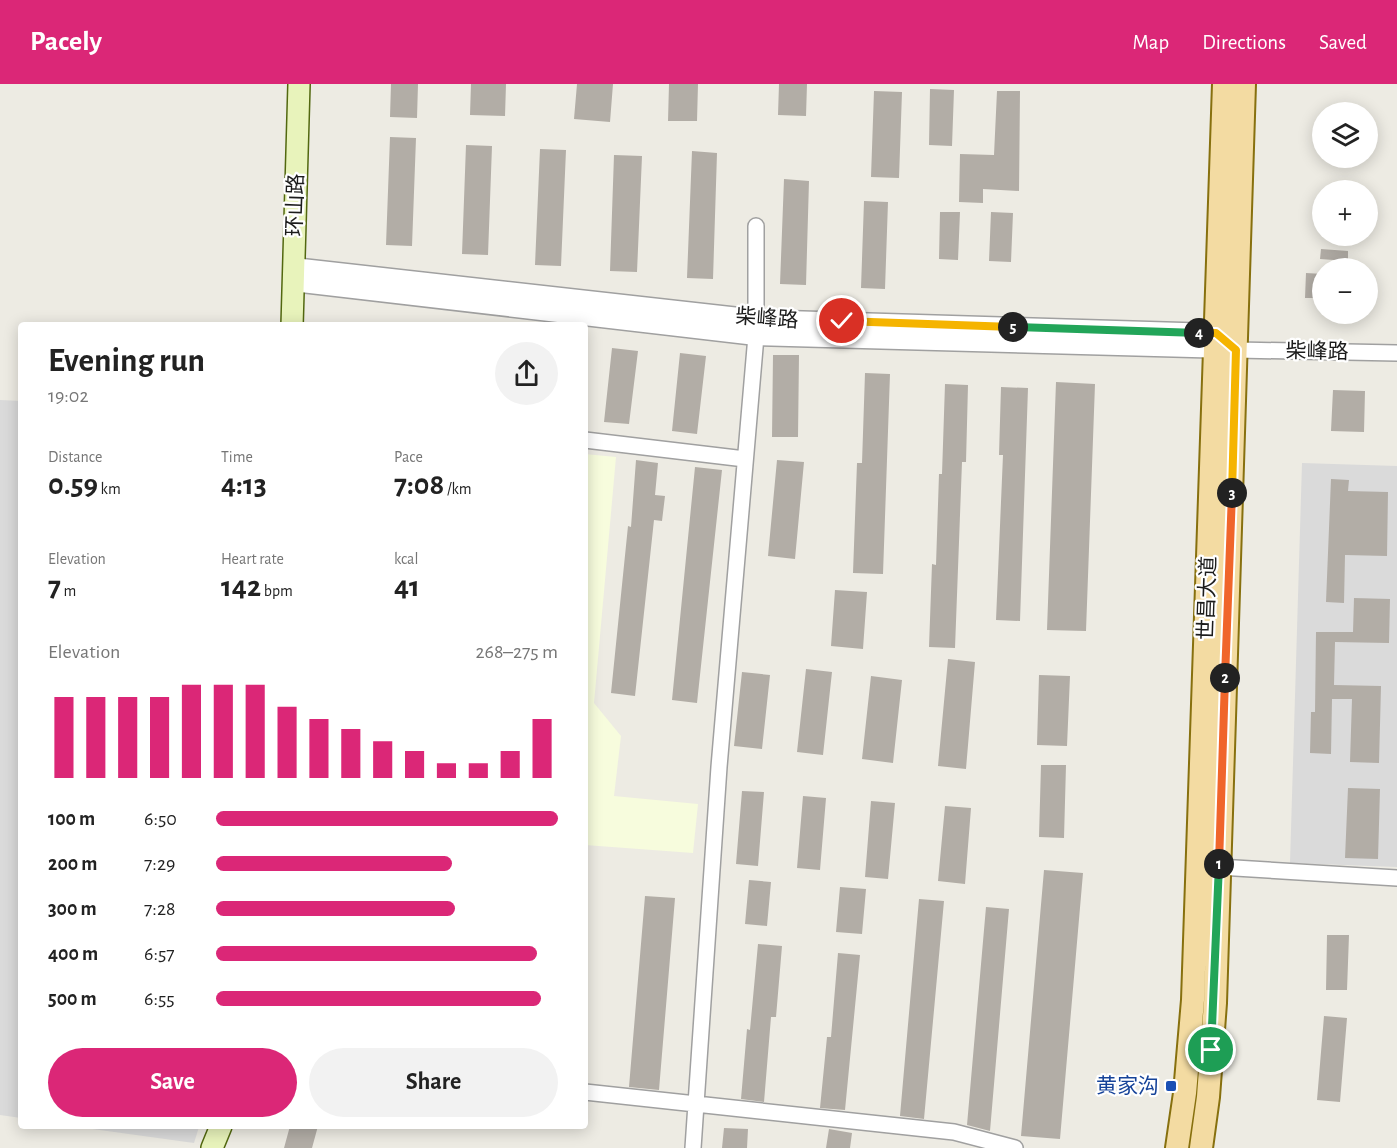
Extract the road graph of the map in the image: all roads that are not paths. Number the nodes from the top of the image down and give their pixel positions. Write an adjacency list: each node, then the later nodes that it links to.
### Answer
1 (299, 84): 5 (main road, 环山路)
2 (1224, 84): 8 (main road, 世昌大道)
3 (1244, 84): 8 (main road, 世昌大道)
4 (756, 226): 7 (street)
5 (293, 274): 6 (main road, 环山路); 7 (street, 柴峰路)
6 (291, 322)
7 (756, 327): 8 (street, 柴峰路); 11 (street)
8 (1223, 344): 9 (street, 柴峰路); 12 (main road, 世昌大道); 20 (main road, 世昌大道)
9 (1397, 353)
10 (588, 440): 11 (street)
11 (746, 459): 15 (street)
12 (1219, 867): 13 (street); 21 (main road, 世昌大道)
13 (1397, 878)
14 (588, 1092): 15 (street)
15 (696, 1104): 18 (street); 19 (street)
16 (220, 1129): 17 (main road)
17 (212, 1148)
18 (693, 1148)
19 (1015, 1148)
20 (1177, 1148)
21 (1201, 1148)

